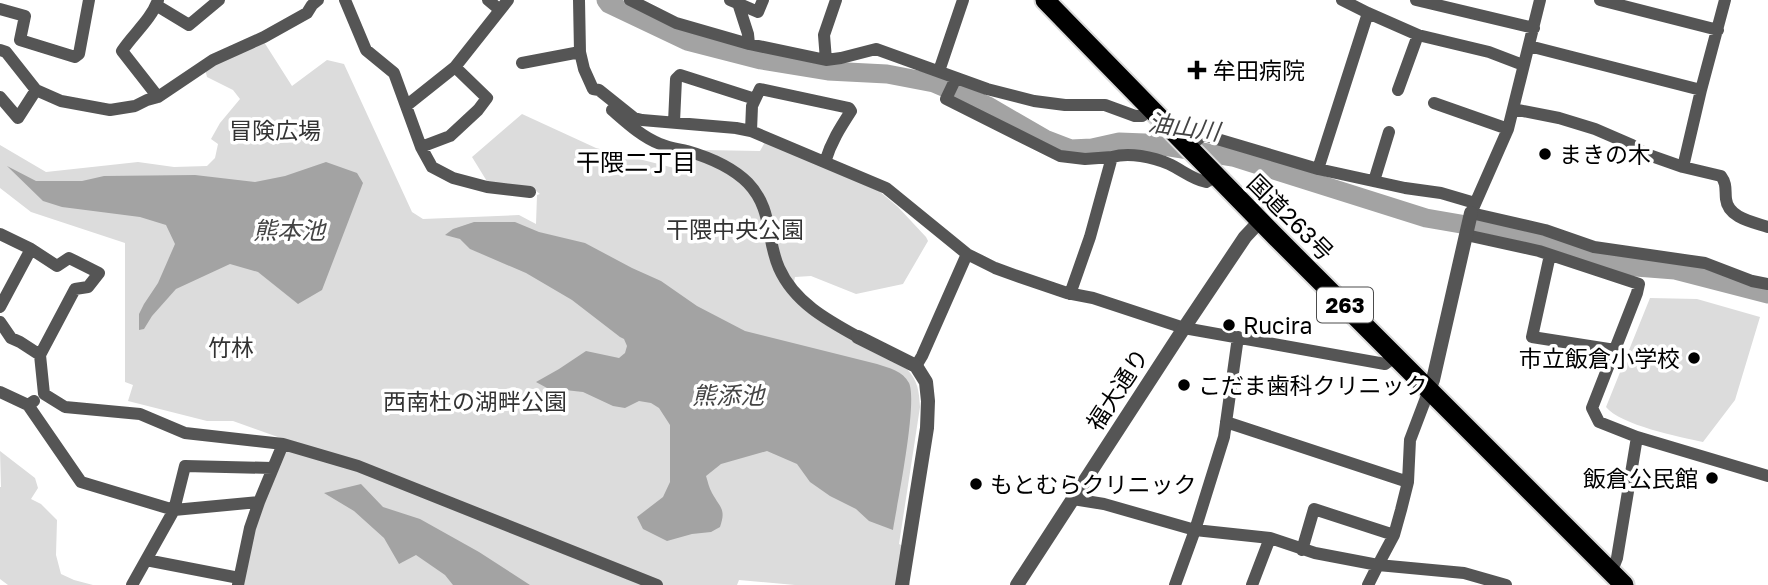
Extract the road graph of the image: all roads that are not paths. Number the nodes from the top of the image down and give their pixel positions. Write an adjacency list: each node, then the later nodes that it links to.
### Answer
1 (88, 0): 21 (street)
2 (219, 0): 18 (street)
3 (318, 0): 41 (street)
4 (345, 0): 44 (street)
5 (488, 0): 19 (street)
6 (579, 0): 29 (street)
7 (630, 0): 26 (street)
8 (763, 0): 17 (street)
9 (836, 0): 30 (street)
10 (963, 0): 34 (street)
11 (1045, 0): 46 (highway, 国道263号 / 263)
12 (1342, 0): 22 (street)
13 (1416, 0): 20 (street)
14 (1540, 0): 23 (street)
15 (1600, 0): 24 (street)
16 (1725, 0): 24 (street)
17 (734, 2): 26 (street)
18 (157, 3): 41 (street)
19 (504, 5): 33 (street)
20 (1477, 6): 23 (street)
21 (0, 9)
22 (1368, 13): 25 (street); 56 (street)
23 (1534, 28): 27 (street)
24 (1718, 30): 39 (street)
25 (1418, 35): 32 (street); 38 (street)
26 (749, 44): 30 (street)
27 (1529, 46): 32 (street); 39 (street)
28 (0, 50): 37 (street)
29 (580, 52): 31 (street); 36 (street)
30 (826, 60): 34 (street)
31 (522, 63)
32 (1523, 65): 45 (street)
33 (455, 67): 44 (street); 51 (street)
34 (939, 71): 35 (street)
35 (956, 78): 46 (street); 53 (street)
36 (593, 89): 47 (street); 73 (street)
37 (36, 90): 40 (street); 41 (street)
38 (1398, 90)
39 (1701, 90): 55 (street)
40 (0, 97)
41 (158, 97)
42 (755, 99): 47 (street); 49 (street); 54 (street)
43 (1434, 103): 48 (street)
44 (407, 106): 51 (street)
45 (1513, 109): 48 (street); 55 (street)
46 (1151, 110): 52 (highway, 国道263号 / 263)
47 (674, 122): 49 (street)
48 (1508, 129): 60 (street)
49 (751, 131): 54 (street)
50 (1389, 132): 58 (street)
51 (421, 147): 59 (street)
52 (1189, 148): 56 (street); 57 (highway, 国道263号 / 263)
53 (1112, 157): 57 (street); 69 (street)
54 (825, 162): 66 (street)
55 (1683, 167): 62 (street)
56 (1318, 169): 58 (street)
57 (1216, 176): 61 (highway, 国道263号 / 263)
58 (1374, 181): 60 (street)
59 (530, 192)
60 (1473, 208): 64 (street); 68 (street)
61 (1260, 221): 72 (street, 福大通り); 77 (highway, 国道263号 / 263)
62 (1768, 227)
63 (0, 234): 65 (street)
64 (1466, 235): 67 (street); 79 (street)
65 (31, 249): 70 (street); 76 (street)
66 (967, 254): 69 (street); 78 (street)
67 (1549, 255): 75 (street); 75 (street)
68 (1768, 284)
69 (1070, 293): 72 (street)
70 (0, 307)
71 (0, 322): 76 (street)
72 (1184, 328): 74 (street); 89 (street, 福大通り)
73 (858, 337): 78 (street)
74 (1238, 337): 77 (street); 83 (street)
75 (1615, 350): 84 (street)
76 (40, 355): 81 (street)
77 (1395, 356): 79 (highway, 国道263号 / 263)
78 (916, 366): 103 (street)
79 (1429, 390): 88 (street); 98 (highway, 国道263号 / 263)
80 (0, 392): 82 (street)
81 (44, 394): 82 (street); 85 (street)
82 (28, 405): 91 (street)
83 (1226, 422): 88 (street); 92 (street)
84 (1637, 436): 87 (street); 98 (street)
85 (283, 443): 86 (street); 102 (street)
86 (272, 468): 90 (street); 91 (street)
87 (1768, 476)
88 (1408, 482): 93 (street)
89 (1073, 499): 92 (street); 104 (street, 福大通り)
90 (259, 502): 91 (street); 100 (street)
91 (174, 510): 96 (street)
92 (1195, 530): 94 (street); 105 (street)
93 (1394, 535): 95 (street); 97 (street)
94 (1270, 538): 95 (street); 106 (street)
95 (1302, 550): 97 (street)
96 (146, 560): 100 (street); 101 (street)
97 (1378, 565): 99 (street); 107 (street)
98 (1609, 570): 109 (highway, 国道263号 / 263)
99 (1462, 579): 108 (street)
100 (239, 582)
101 (132, 585)
102 (657, 585)
103 (902, 585)
104 (1017, 585)
105 (1175, 585)
106 (1252, 585)
107 (1368, 585)
108 (1506, 585)
109 (1624, 585)

